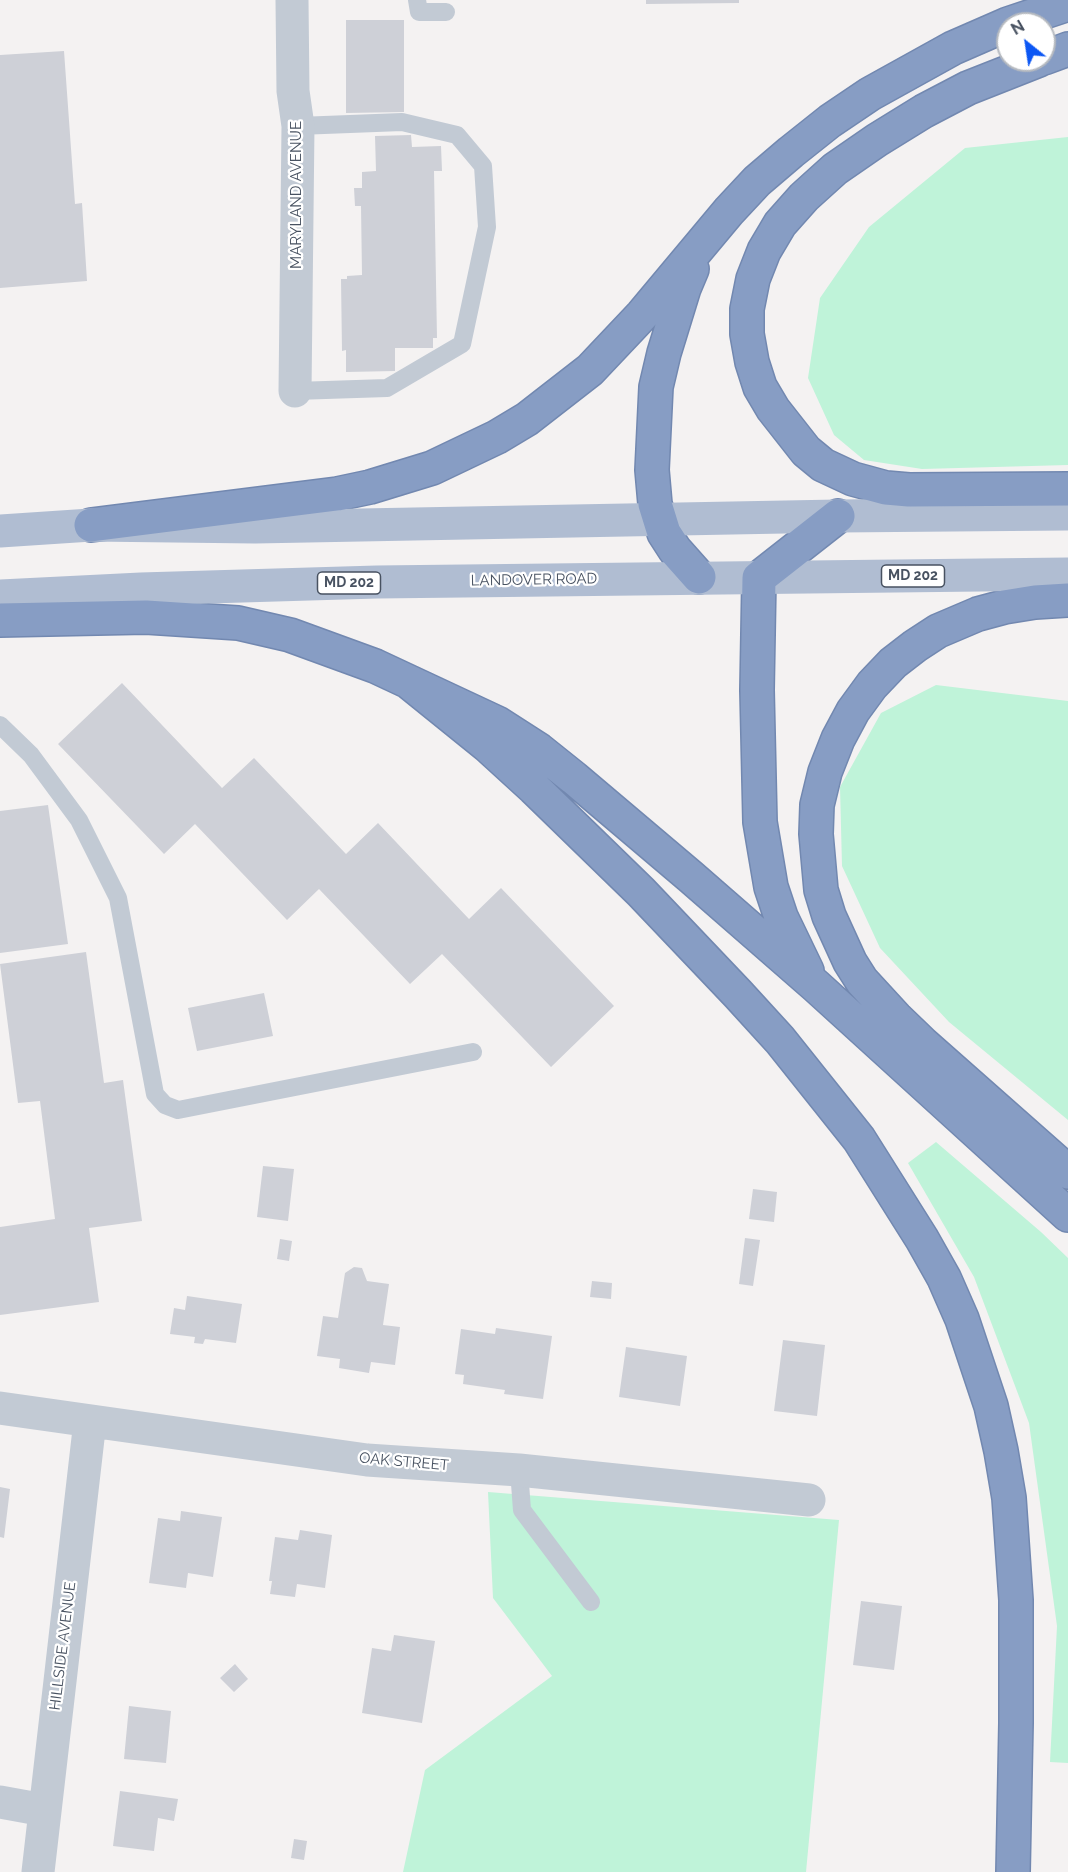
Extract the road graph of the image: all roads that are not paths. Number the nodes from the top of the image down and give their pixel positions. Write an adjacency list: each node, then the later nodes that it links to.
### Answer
1 (292, 0): 8 (street, MARYLAND AVENUE)
2 (417, 0): 4 (lane)
3 (1068, 4): 5 (highway)
4 (446, 12)
5 (1044, 12)
6 (996, 29): 9 (highway)
7 (1009, 72): 11 (highway)
8 (298, 126): 10 (street, MARYLAND AVENUE); 10 (lane)
9 (704, 243): 14 (highway); 15 (highway)
10 (295, 391)
11 (1068, 489)
12 (1068, 514): 13 (main road)
13 (838, 516): 14 (main road); 19 (highway)
14 (659, 520): 15 (main road); 18 (highway)
15 (91, 525): 16 (main road)
16 (0, 531)
17 (1068, 574): 19 (main road, LANDOVER ROAD / MD 202)
18 (699, 578): 19 (main road, LANDOVER ROAD / MD 202); 20 (main road, LANDOVER ROAD / MD 202)
19 (759, 578): 25 (highway)
20 (0, 596)
21 (1068, 600): 27 (highway)
22 (0, 620): 23 (highway)
23 (410, 683): 25 (highway); 37 (highway)
24 (0, 725): 26 (lane)
25 (816, 986): 28 (highway)
26 (473, 1053)
27 (1068, 1172)
28 (1068, 1215)
29 (0, 1408): 30 (street, OAK STREET)
30 (90, 1420): 31 (street, OAK STREET); 35 (street, HILLSIDE AVENUE)
31 (519, 1470): 32 (street, OAK STREET); 33 (lane)
32 (809, 1500)
33 (591, 1602)
34 (0, 1802): 35 (street)
35 (44, 1810): 36 (street, HILLSIDE AVENUE)
36 (38, 1872)
37 (1013, 1872)

